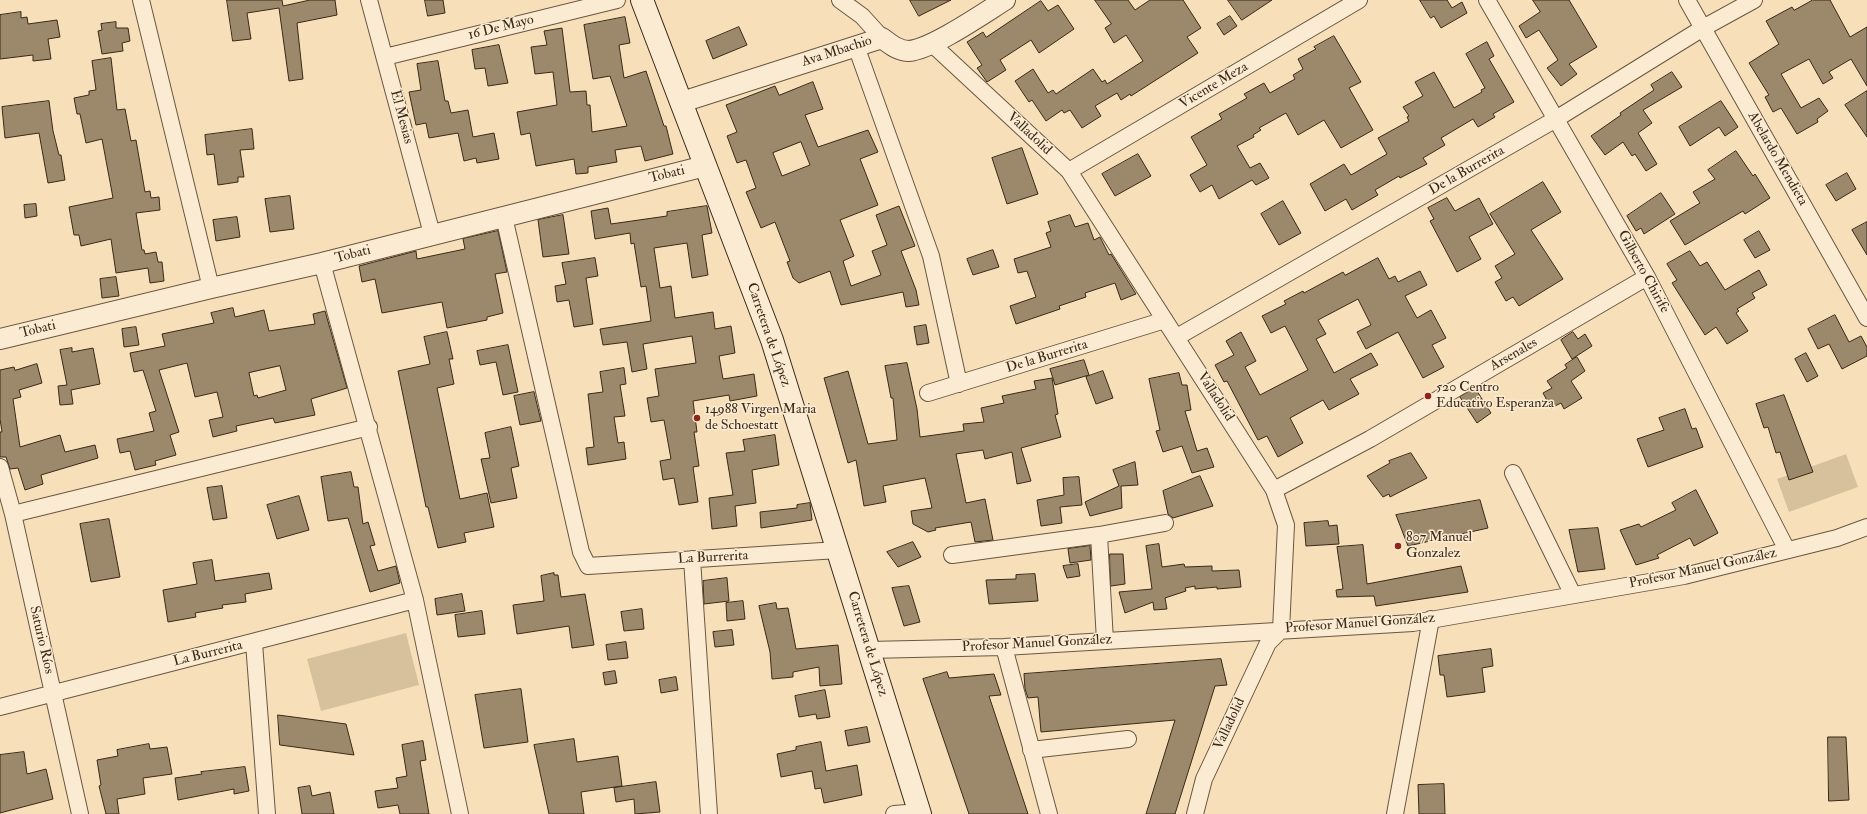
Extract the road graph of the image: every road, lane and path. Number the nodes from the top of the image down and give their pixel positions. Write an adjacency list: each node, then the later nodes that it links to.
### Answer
1 (141, 0): 24 (street)
2 (369, 0): 15 (street, El Mesias)
3 (617, 0): 15 (street, 16 De Mayo)
4 (642, 0): 16 (main road, Carretera de López)
5 (840, 0): 12 (street)
6 (1005, 0): 13 (street, Ava Mbachio)
7 (1359, 0): 19 (street, Vicente Meza)
8 (1488, 0): 17 (street, Gilberto Chirife)
9 (1686, 0): 11 (street, Abelardo Mendieta)
10 (1754, 0): 11 (street, De la Burrerita)
11 (1703, 28): 17 (street, De la Burrerita); 25 (street, Abelardo Mendieta)
12 (882, 38): 13 (street, Ava Mbachio); 14 (street, Ava Mbachio)
13 (931, 43): 19 (street, Valladolid)
14 (856, 46): 16 (street, Ava Mbachio); 29 (street)
15 (385, 57): 21 (street, El Mesias)
16 (682, 102): 18 (main road, Carretera de López)
17 (1556, 119): 23 (street, Gilberto Chirife); 27 (street, De la Burrerita)
18 (705, 166): 20 (street, Tobati); 39 (main road, Carretera de López)
19 (1069, 171): 26 (street, Valladolid)
20 (504, 217): 21 (street, Tobati); 42 (street, La Burrerita)
21 (432, 234): 22 (street, Tobati)
22 (322, 263): 24 (street, Tobati); 31 (street)
23 (1647, 278): 34 (street, Arsenales); 40 (street, Gilberto Chirife)
24 (211, 288): 28 (street, Tobati)
25 (1867, 318)
26 (1165, 320): 27 (street, Valladolid); 29 (street, De la Burrerita)
27 (1177, 337): 34 (street, Valladolid)
28 (0, 340)
29 (959, 384): 30 (street, De la Burrerita)
30 (928, 393)
31 (369, 427): 35 (street); 44 (street)
32 (0, 468): 35 (street, Saturio Ríos)
33 (1513, 473): 43 (street)
34 (1274, 490): 46 (street, Valladolid)
35 (13, 514): 51 (street, Saturio Ríos)
36 (1165, 523): 38 (street)
37 (1867, 526): 40 (street, Profesor Manuel González)
38 (1099, 535): 41 (street); 47 (street)
39 (838, 550): 42 (street, La Burrerita); 50 (main road, Carretera de López)
40 (1787, 550): 43 (street, Profesor Manuel González)
41 (952, 556)
42 (692, 559): 59 (street)
43 (1573, 595): 45 (street, Profesor Manuel González)
44 (415, 600): 48 (street, La Burrerita); 58 (street)
45 (1431, 619): 46 (street, Profesor Manuel González); 63 (street)
46 (1281, 630): 47 (street, Profesor Manuel González); 62 (street, Valladolid)
47 (1105, 641): 49 (street, Profesor Manuel González)
48 (254, 643): 51 (street, La Burrerita); 57 (street)
49 (1004, 647): 50 (street, Profesor Manuel González); 54 (street)
50 (868, 650): 55 (main road, Carretera de López)
51 (53, 694): 52 (street, La Burrerita); 56 (street, Saturio Ríos)
52 (0, 707)
53 (1128, 739): 54 (street)
54 (1031, 750): 61 (street)
55 (920, 813): 60 (street)
56 (80, 814)
57 (267, 814)
58 (460, 814)
59 (709, 814)
60 (894, 814)
61 (1049, 814)
62 (1195, 814)
63 (1395, 814)

